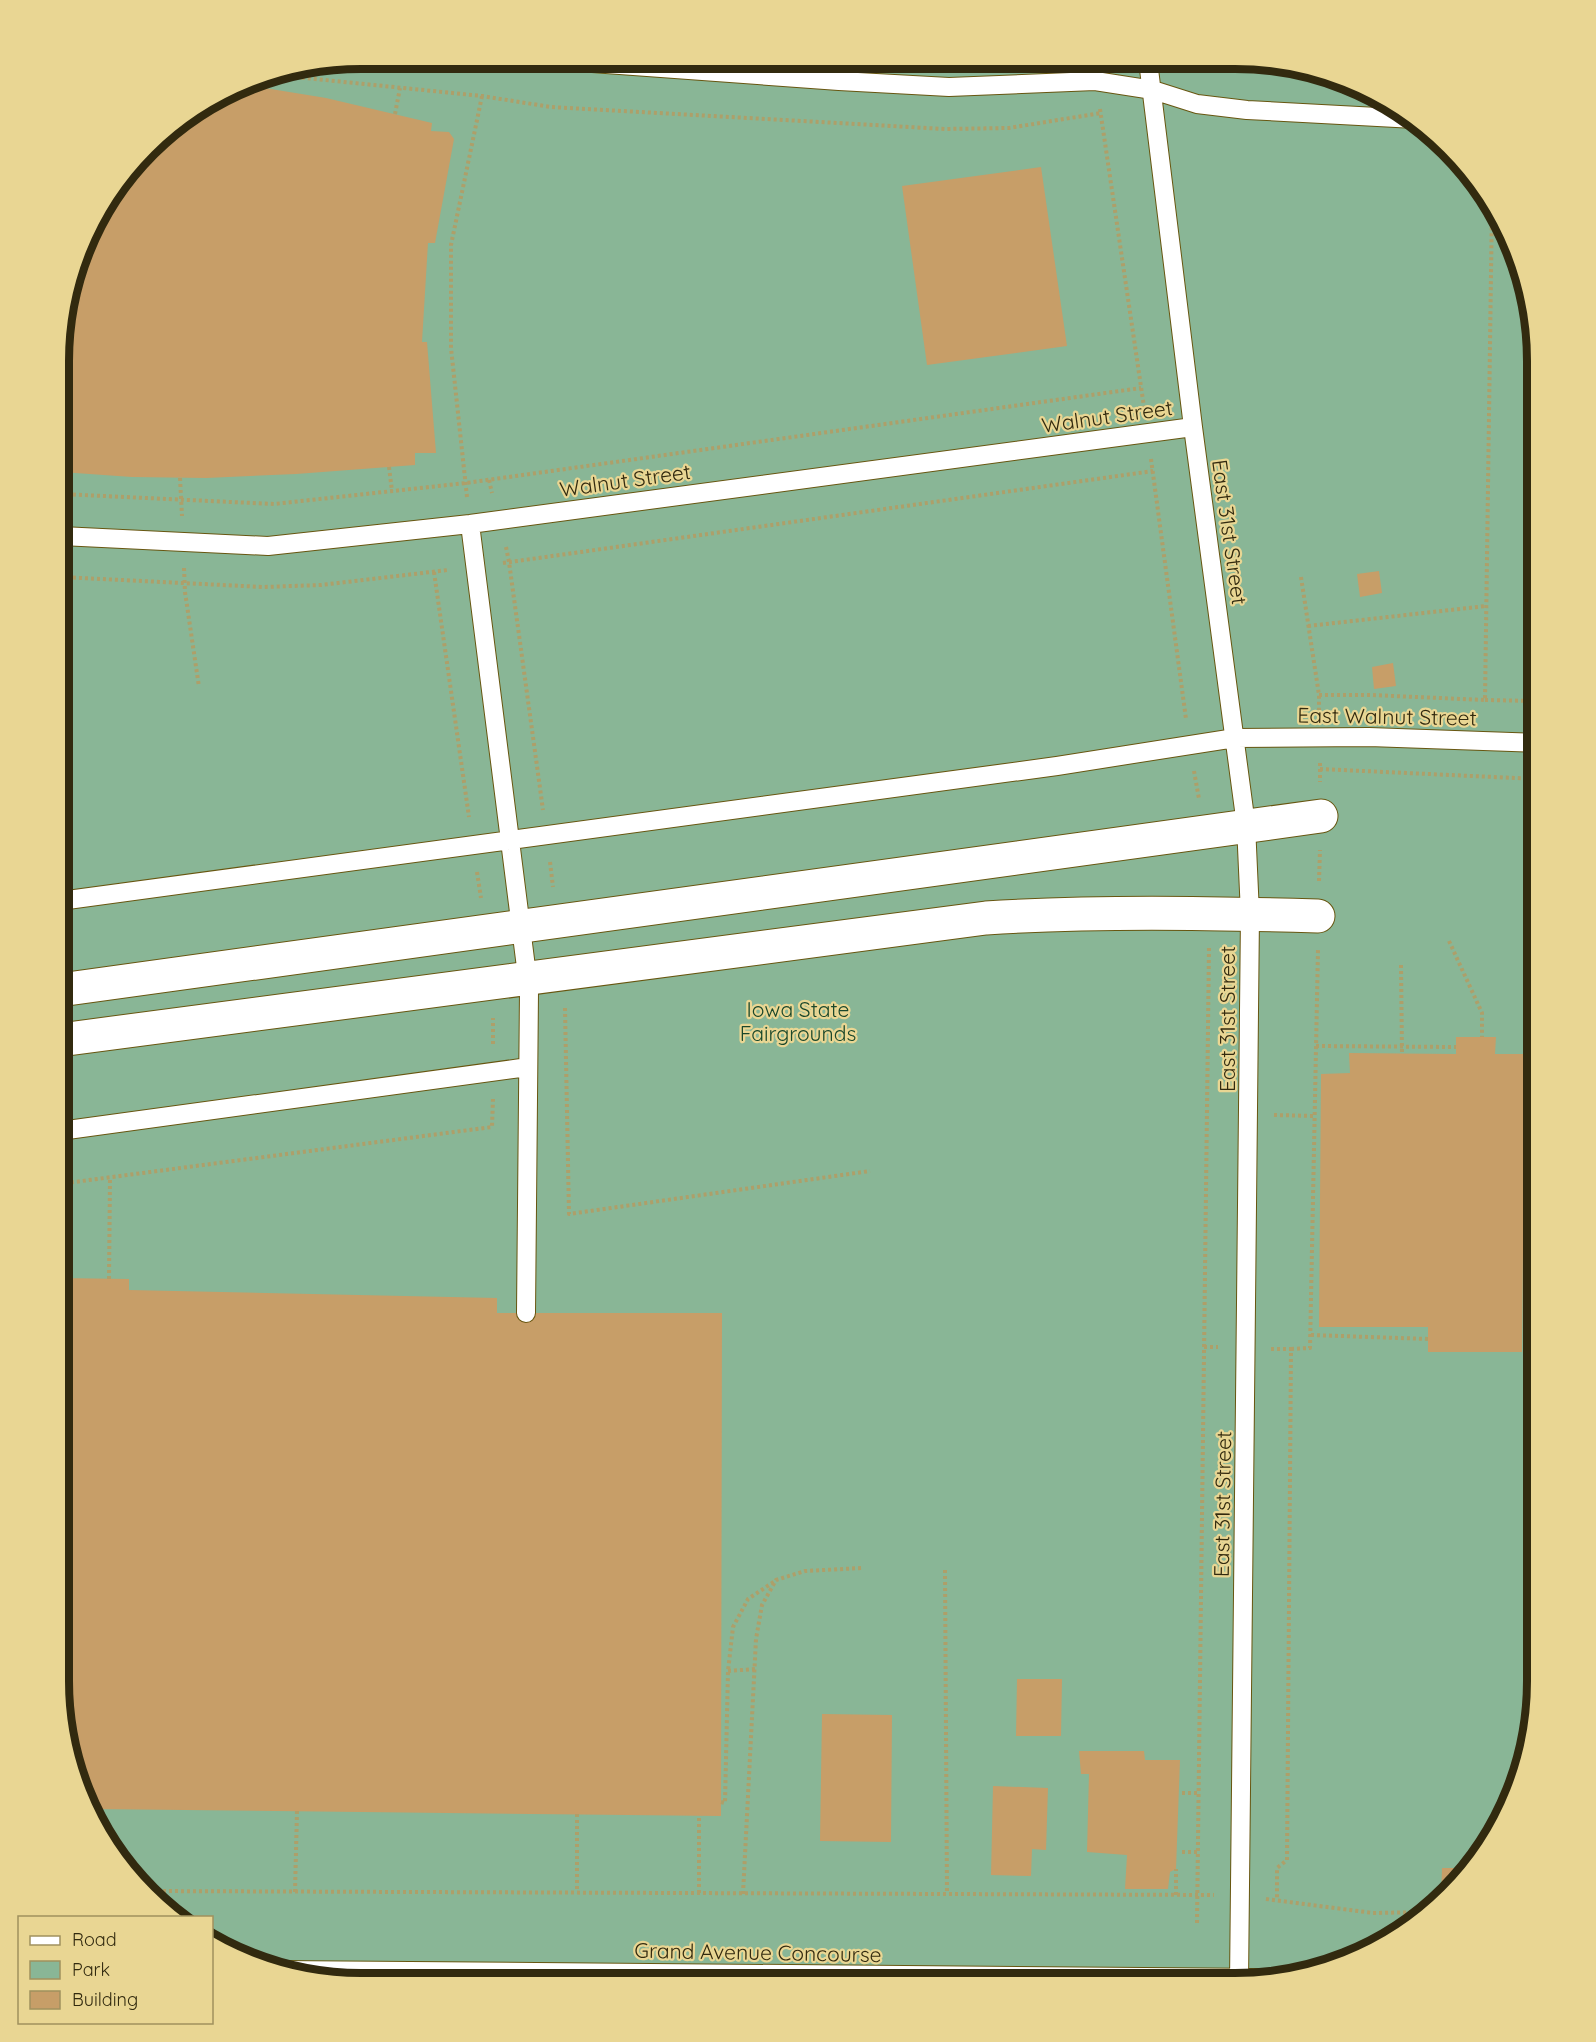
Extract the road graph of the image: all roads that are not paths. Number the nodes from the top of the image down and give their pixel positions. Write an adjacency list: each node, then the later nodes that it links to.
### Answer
1 (674, 69): 3 (lane)
2 (1149, 69): 3 (lane, East 31st Street)
3 (1153, 90): 4 (lane); 5 (lane, East 31st Street)
4 (1397, 118)
5 (1193, 427): 6 (lane, Walnut Street); 8 (lane, East 31st Street)
6 (470, 524): 7 (lane, Walnut Street); 12 (lane)
7 (69, 536)
8 (1235, 738): 9 (lane, East Walnut Street); 11 (lane, East 31st Street); 12 (lane, East Walnut Street)
9 (1527, 743)
10 (1321, 816): 11 (street)
11 (1246, 825): 14 (lane, East 31st Street); 16 (street)
12 (510, 841): 13 (lane, East Walnut Street); 16 (lane)
13 (69, 900)
14 (1250, 914): 15 (street); 17 (street); 25 (lane, East 31st Street)
15 (1318, 916)
16 (520, 926): 17 (lane); 18 (street)
17 (527, 978): 19 (street); 20 (lane)
18 (69, 989)
19 (69, 1039)
20 (528, 1067): 21 (lane); 22 (lane)
21 (69, 1130)
22 (526, 1313)
23 (330, 1971): 24 (lane, Grand Avenue Concourse)
24 (394, 1973)
25 (1239, 1973)

